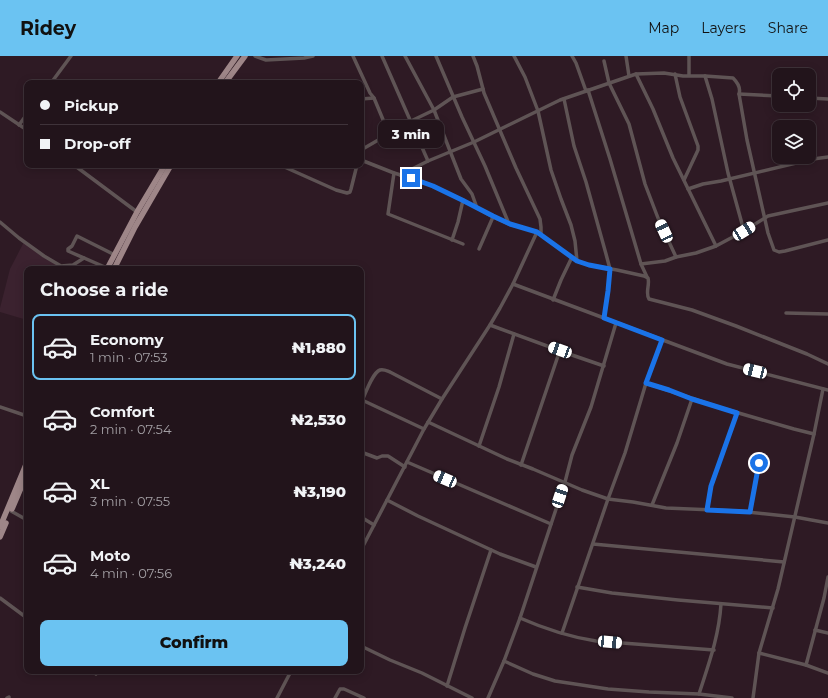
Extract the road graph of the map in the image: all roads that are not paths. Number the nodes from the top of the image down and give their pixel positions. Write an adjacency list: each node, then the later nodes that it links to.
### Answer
1 (71, 56): 21 (street)
2 (237, 56): 22 (main road)
3 (246, 56): 23 (main road)
4 (255, 56): 5 (street)
5 (313, 56)
6 (353, 56): 30 (street)
7 (382, 56): 39 (street)
8 (406, 56): 35 (street)
9 (436, 56): 29 (street)
10 (473, 56): 25 (street)
11 (514, 56): 37 (street)
12 (572, 56): 26 (street)
13 (626, 56): 19 (street)
14 (688, 56): 18 (street)
15 (604, 61): 24 (street)
16 (636, 74): 17 (street); 19 (street); 59 (street)
17 (676, 74): 18 (street); 59 (street)
18 (689, 75): 20 (street)
19 (629, 76): 24 (street)
20 (705, 76): 27 (street); 58 (street)
21 (53, 80)
22 (220, 80)
23 (227, 80)
24 (610, 83): 26 (street); 78 (street)
25 (484, 89): 29 (street); 42 (street)
26 (587, 90): 33 (street); 81 (street)
27 (739, 94): 28 (street); 55 (street)
28 (772, 96)
29 (454, 97): 35 (street); 44 (street)
30 (374, 98): 32 (street); 43 (street)
31 (816, 98): 34 (street)
32 (364, 99)
33 (564, 99): 37 (street); 85 (street)
34 (828, 99)
35 (434, 110): 39 (street); 46 (street)
36 (0, 112): 40 (street)
37 (538, 112): 42 (street); 80 (street)
38 (24, 118): 40 (street)
39 (411, 121): 43 (street); 49 (street)
40 (19, 124): 41 (street)
41 (24, 128)
42 (500, 130): 44 (street); 70 (street)
43 (389, 134): 45 (street)
44 (474, 142): 46 (street); 68 (street)
45 (364, 148)
46 (450, 152): 49 (street); 63 (street)
47 (828, 157): 55 (street)
48 (364, 161): 56 (street)
49 (428, 161): 57 (street)
50 (78, 168): 64 (street)
51 (163, 168): 64 (main road)
52 (169, 168): 83 (main road)
53 (287, 168): 54 (street)
54 (356, 168)
55 (754, 172): 58 (street); 66 (street)
56 (394, 173): 57 (street); 71 (street)
57 (400, 175): 61 (street)
58 (729, 178): 60 (street); 69 (street)
59 (684, 180): 60 (street)
60 (688, 189): 74 (street)
61 (462, 200): 63 (street); 71 (street)
62 (828, 203): 66 (street)
63 (477, 208): 65 (street)
64 (137, 212): 76 (main road)
65 (493, 216): 68 (street); 75 (street)
66 (765, 218): 69 (street); 72 (street)
67 (0, 222): 79 (street)
68 (510, 224): 70 (street)
69 (744, 231): 74 (street)
70 (539, 233): 77 (street); 87 (street)
71 (452, 240): 73 (street)
72 (828, 240)
73 (463, 244)
74 (716, 246): 78 (street)
75 (479, 248)
76 (115, 255): 79 (street); 84 (main road)
77 (572, 257): 80 (street); 88 (street)
78 (676, 257): 81 (street)
79 (84, 258): 82 (street)
80 (577, 261): 85 (street)
81 (641, 264): 86 (street)
82 (106, 266)
83 (112, 266)
84 (112, 266)
85 (610, 269): 86 (street); 91 (street)
86 (648, 278): 97 (street)
87 (513, 284): 88 (street); 93 (street)
88 (553, 300): 91 (street)
89 (786, 312): 90 (street)
90 (828, 314)
91 (604, 318): 92 (street)
92 (616, 323): 95 (street); 98 (street)
93 (490, 325): 94 (street); 103 (street)
94 (514, 334): 96 (street); 112 (street)
95 (662, 340): 99 (street); 100 (street)
96 (560, 350): 98 (street); 116 (street)
97 (828, 364)
98 (604, 366): 120 (street)
99 (646, 383): 104 (street); 121 (street)
100 (823, 389): 101 (street); 111 (street)
101 (828, 390)
102 (364, 397): 103 (street)
103 (442, 398): 109 (street)
104 (692, 399): 107 (street); 123 (street)
105 (364, 403): 110 (street)
106 (0, 407): 108 (street)
107 (737, 413): 111 (street); 124 (street)
108 (24, 415)
109 (428, 422): 110 (street); 112 (street)
110 (424, 429): 114 (street)
111 (814, 434): 127 (street)
112 (479, 446): 116 (street)
113 (364, 453): 117 (street)
114 (407, 462): 117 (street); 131 (street)
115 (759, 463): 126 (street)
116 (521, 465): 120 (street)
117 (405, 467): 122 (street)
118 (24, 470): 133 (main road)
119 (24, 481): 125 (main road)
120 (565, 482): 121 (street); 131 (street)
121 (608, 499): 123 (street); 136 (street)
122 (386, 500): 132 (street); 137 (street)
123 (652, 505): 124 (street)
124 (707, 510): 126 (street)
125 (11, 511): 128 (street); 134 (main road)
126 (750, 512): 127 (street)
127 (795, 516): 130 (street); 138 (street)
128 (24, 518)
129 (364, 519): 132 (street)
130 (828, 523)
131 (551, 524): 139 (street)
132 (374, 525): 135 (street)
133 (0, 527)
134 (0, 537)
135 (364, 544)
136 (593, 544): 138 (street); 142 (street)
137 (491, 550): 139 (street); 158 (street)
138 (784, 562): 145 (street)
139 (536, 567): 147 (street)
140 (828, 577): 141 (street)
141 (827, 585): 148 (street)
142 (577, 587): 144 (street); 149 (street)
143 (0, 598): 146 (street)
144 (721, 604): 145 (street); 152 (street)
145 (773, 608): 153 (street)
146 (24, 616)
147 (520, 618): 149 (street); 154 (street)
148 (815, 630): 150 (street); 155 (street)
149 (562, 633): 152 (street)
150 (828, 633)
151 (364, 647): 158 (street)
152 (714, 650): 159 (street)
153 (760, 653): 155 (street); 166 (street)
154 (504, 661): 159 (street); 164 (street)
155 (806, 665): 156 (street)
156 (828, 673)
157 (290, 674): 160 (street)
158 (447, 686): 163 (street)
159 (699, 694): 165 (street)
160 (277, 698)
161 (335, 698): 162 (street)
162 (364, 698)
163 (472, 698)
164 (488, 698)
165 (732, 698)
166 (752, 698)

